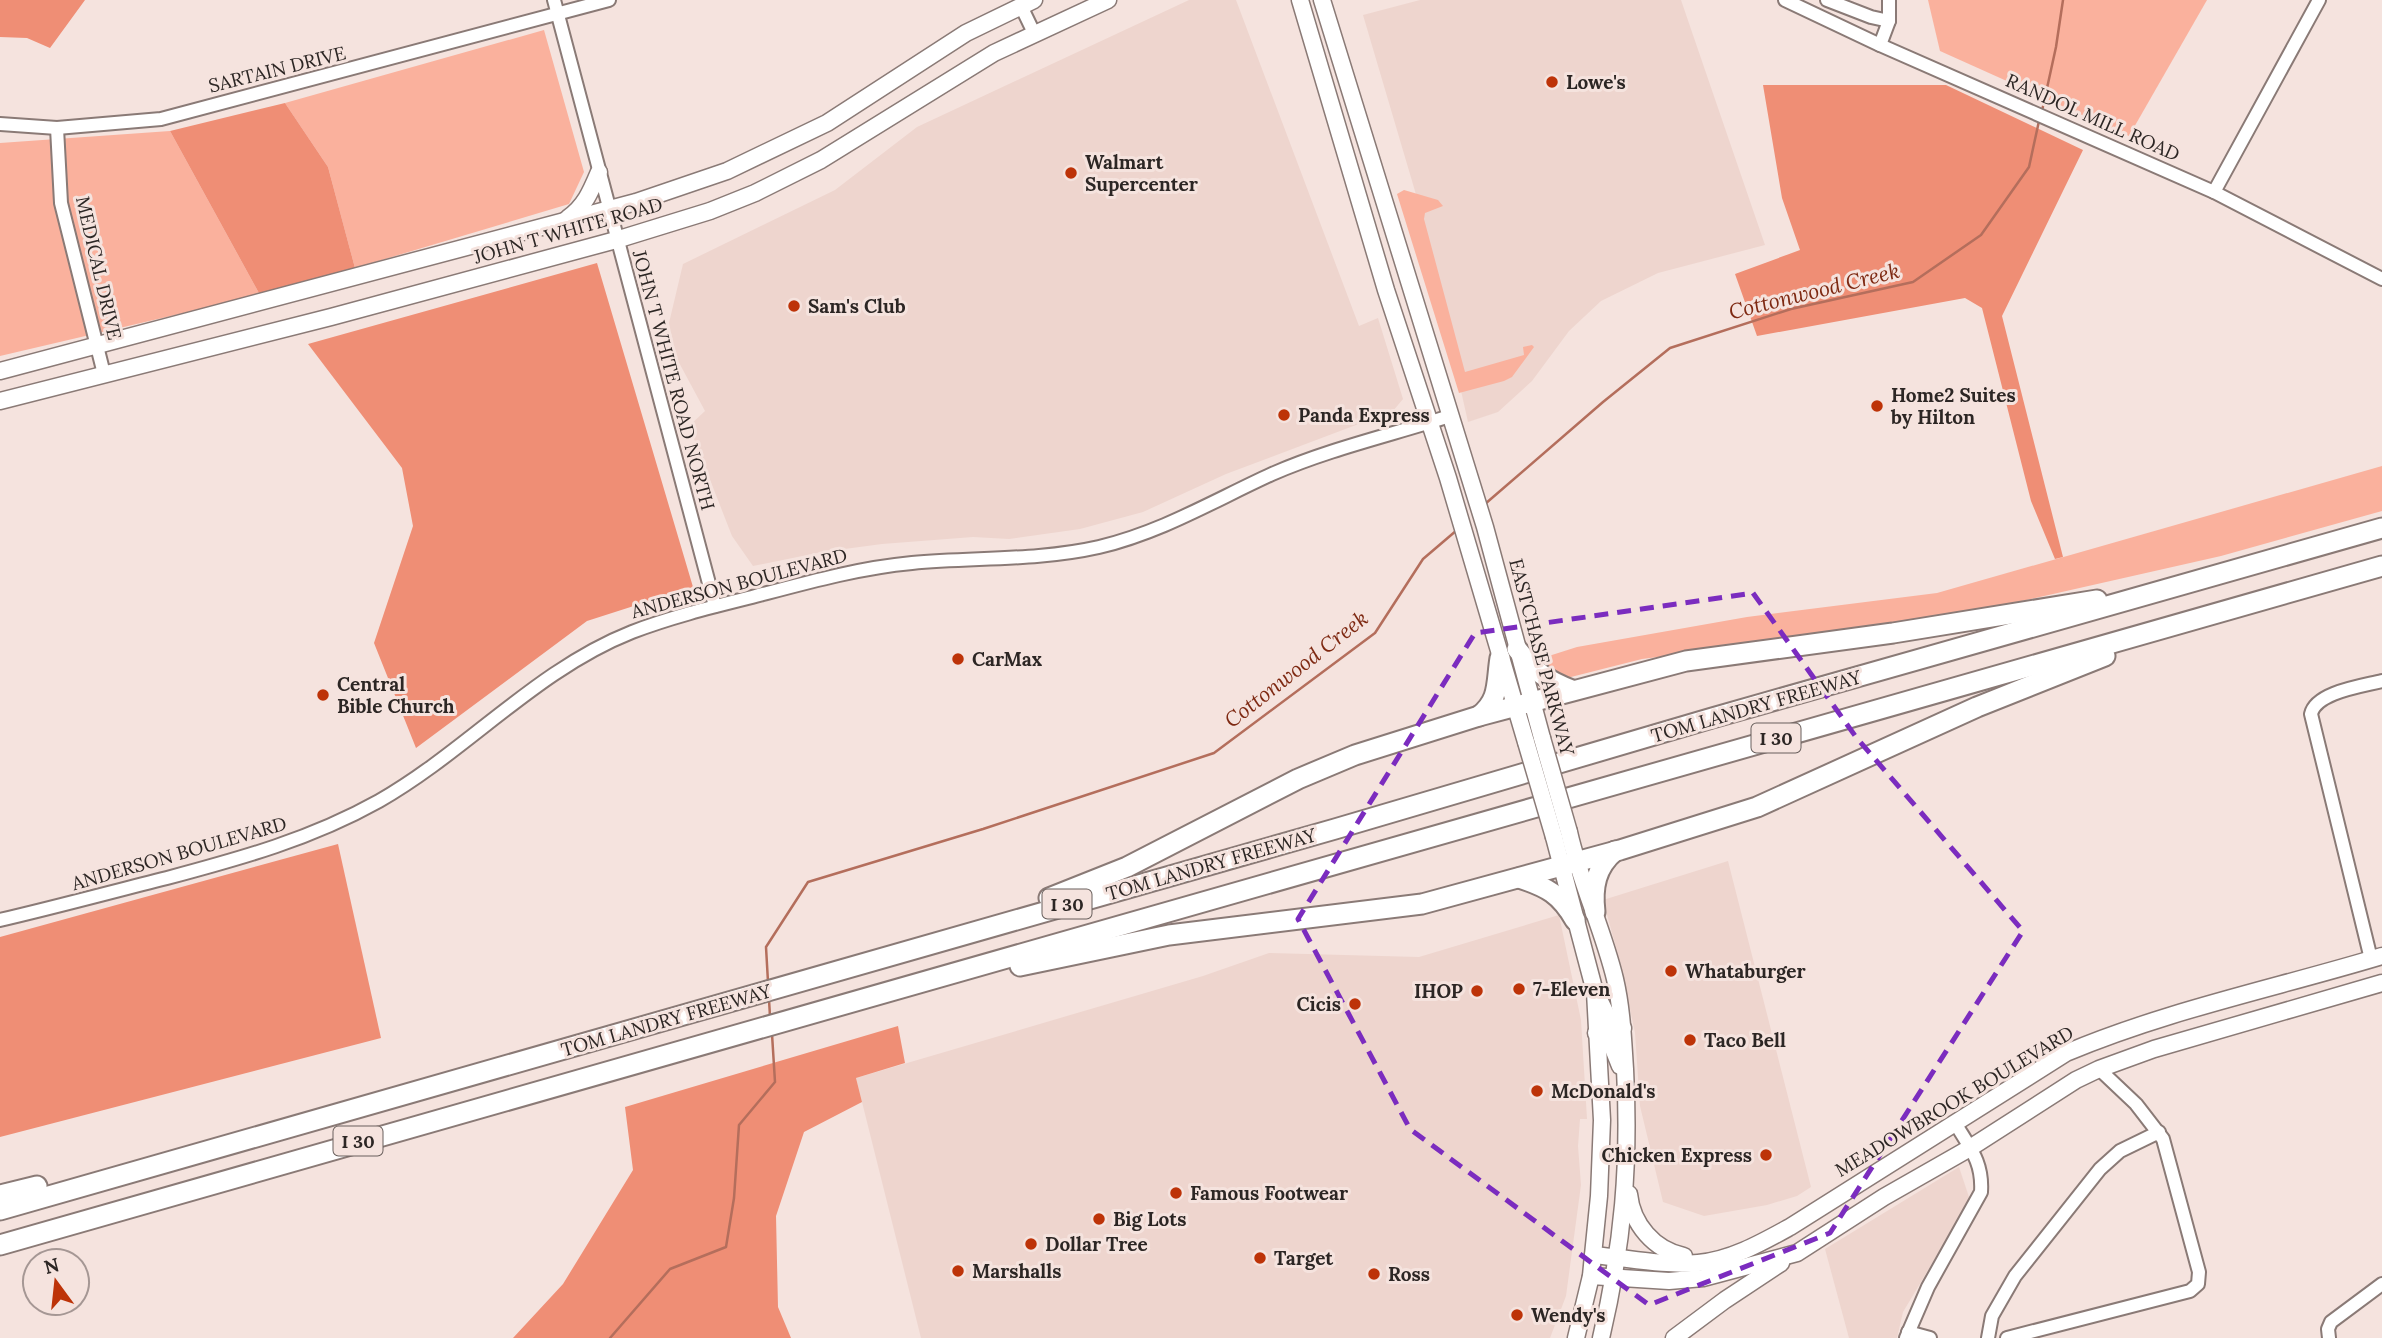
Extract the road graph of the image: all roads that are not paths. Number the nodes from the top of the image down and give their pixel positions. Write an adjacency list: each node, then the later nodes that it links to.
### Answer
1 (609, 0): 10 (street, SARTAIN DRIVE)
2 (1108, 0): 12 (main road, JOHN T WHITE ROAD)
3 (1300, 0): 19 (main road, EASTCHASE PARKWAY)
4 (1322, 0): 17 (main road, EASTCHASE PARKWAY)
5 (1785, 0): 13 (street, RANDOL MILL ROAD)
6 (1827, 0): 11 (street)
7 (1889, 0): 11 (street)
8 (2319, 0): 18 (street)
9 (1028, 3): 12 (street); 20 (main road, JOHN T WHITE ROAD)
10 (556, 6): 15 (street, SARTAIN DRIVE); 16 (street, JOHN T WHITE ROAD NORTH)
11 (1889, 21): 13 (street)
12 (1034, 33): 22 (main road, JOHN T WHITE ROAD)
13 (1880, 45): 18 (street, RANDOL MILL ROAD)
14 (0, 124): 15 (street, SARTAIN DRIVE)
15 (57, 128): 24 (street, MEDICAL DRIVE)
16 (599, 172): 20 (street, JOHN T WHITE ROAD NORTH); 21 (main road)
17 (1379, 186): 19 (main road); 28 (main road, EASTCHASE PARKWAY)
18 (2214, 192): 23 (street, RANDOL MILL ROAD)
19 (1356, 193): 29 (main road, EASTCHASE PARKWAY)
20 (608, 209): 21 (main road, JOHN T WHITE ROAD); 22 (street, JOHN T WHITE ROAD NORTH)
21 (564, 221): 24 (main road, JOHN T WHITE ROAD)
22 (616, 240): 26 (main road, JOHN T WHITE ROAD); 33 (street, JOHN T WHITE ROAD NORTH)
23 (2382, 279)
24 (97, 345): 25 (main road, JOHN T WHITE ROAD); 26 (street, MEDICAL DRIVE)
25 (0, 371)
26 (104, 374): 27 (main road, JOHN T WHITE ROAD)
27 (0, 401)
28 (1450, 416): 29 (street, ANDERSON BOULEVARD); 35 (main road, EASTCHASE PARKWAY)
29 (1430, 422): 33 (street, ANDERSON BOULEVARD); 35 (main road, EASTCHASE PARKWAY)
30 (2382, 528): 32 (highway, TOM LANDRY FREEWAY / I 30)
31 (2382, 566): 34 (highway, TOM LANDRY FREEWAY / I 30)
32 (2191, 584): 37 (highway); 47 (highway, TOM LANDRY FREEWAY / I 30)
33 (715, 606): 45 (street, ANDERSON BOULEVARD)
34 (2198, 618): 41 (highway); 51 (highway, TOM LANDRY FREEWAY / I 30)
35 (1508, 653): 37 (highway); 38 (main road, EASTCHASE PARKWAY); 39 (highway)
36 (2382, 681): 48 (street)
37 (1572, 690): 38 (highway)
38 (1524, 703): 39 (highway); 40 (main road, EASTCHASE PARKWAY, bridge); 40 (main road, EASTCHASE PARKWAY, bridge)
39 (1479, 716): 47 (highway)
40 (1561, 834): 42 (main road, EASTCHASE PARKWAY)
41 (1615, 851): 42 (highway); 44 (highway)
42 (1569, 864): 43 (highway); 44 (main road, EASTCHASE PARKWAY); 46 (main road, EASTCHASE PARKWAY)
43 (1519, 878): 46 (highway); 51 (highway)
44 (1595, 912): 52 (main road, EASTCHASE PARKWAY)
45 (0, 920)
46 (1575, 920): 50 (main road, EASTCHASE PARKWAY)
47 (950, 937): 59 (highway, TOM LANDRY FREEWAY / I 30)
48 (2376, 958): 49 (main road); 54 (main road, MEADOWBROOK BOULEVARD)
49 (2380, 983): 55 (main road)
50 (1595, 992): 52 (main road); 53 (main road, EASTCHASE PARKWAY)
51 (822, 1011): 62 (highway, TOM LANDRY FREEWAY / I 30)
52 (1623, 1028): 56 (main road, EASTCHASE PARKWAY)
53 (1596, 1033): 56 (main road); 67 (main road, EASTCHASE PARKWAY)
54 (2087, 1044): 55 (main road); 57 (main road, MEADOWBROOK BOULEVARD)
55 (2099, 1069): 58 (street); 60 (main road)
56 (1625, 1074): 61 (main road, EASTCHASE PARKWAY)
57 (1955, 1123): 60 (street); 70 (main road, MEADOWBROOK BOULEVARD)
58 (2159, 1132): 79 (street); 80 (street)
59 (222, 1145): 63 (highway); 64 (highway, TOM LANDRY FREEWAY / I 30)
60 (1970, 1148): 66 (main road); 74 (street)
61 (1626, 1174): 69 (main road, EASTCHASE PARKWAY); 70 (main road)
62 (219, 1181): 65 (highway, TOM LANDRY FREEWAY / I 30); 68 (highway)
63 (0, 1195)
64 (0, 1210)
65 (0, 1245)
66 (1797, 1253): 72 (main road); 77 (main road)
67 (1593, 1255): 69 (main road, MEADOWBROOK BOULEVARD); 71 (main road, EASTCHASE PARKWAY)
68 (0, 1257)
69 (1618, 1257): 70 (main road, MEADOWBROOK BOULEVARD); 72 (main road, EASTCHASE PARKWAY)
70 (1707, 1261)
71 (1591, 1276): 72 (main road); 75 (main road, EASTCHASE PARKWAY)
72 (1615, 1279): 76 (main road, EASTCHASE PARKWAY)
73 (2382, 1284): 81 (street)
74 (1907, 1335): 78 (street)
75 (1576, 1338)
76 (1601, 1338)
77 (1674, 1338)
78 (1930, 1338)
79 (1988, 1338)
80 (2007, 1338)
81 (2329, 1338)

